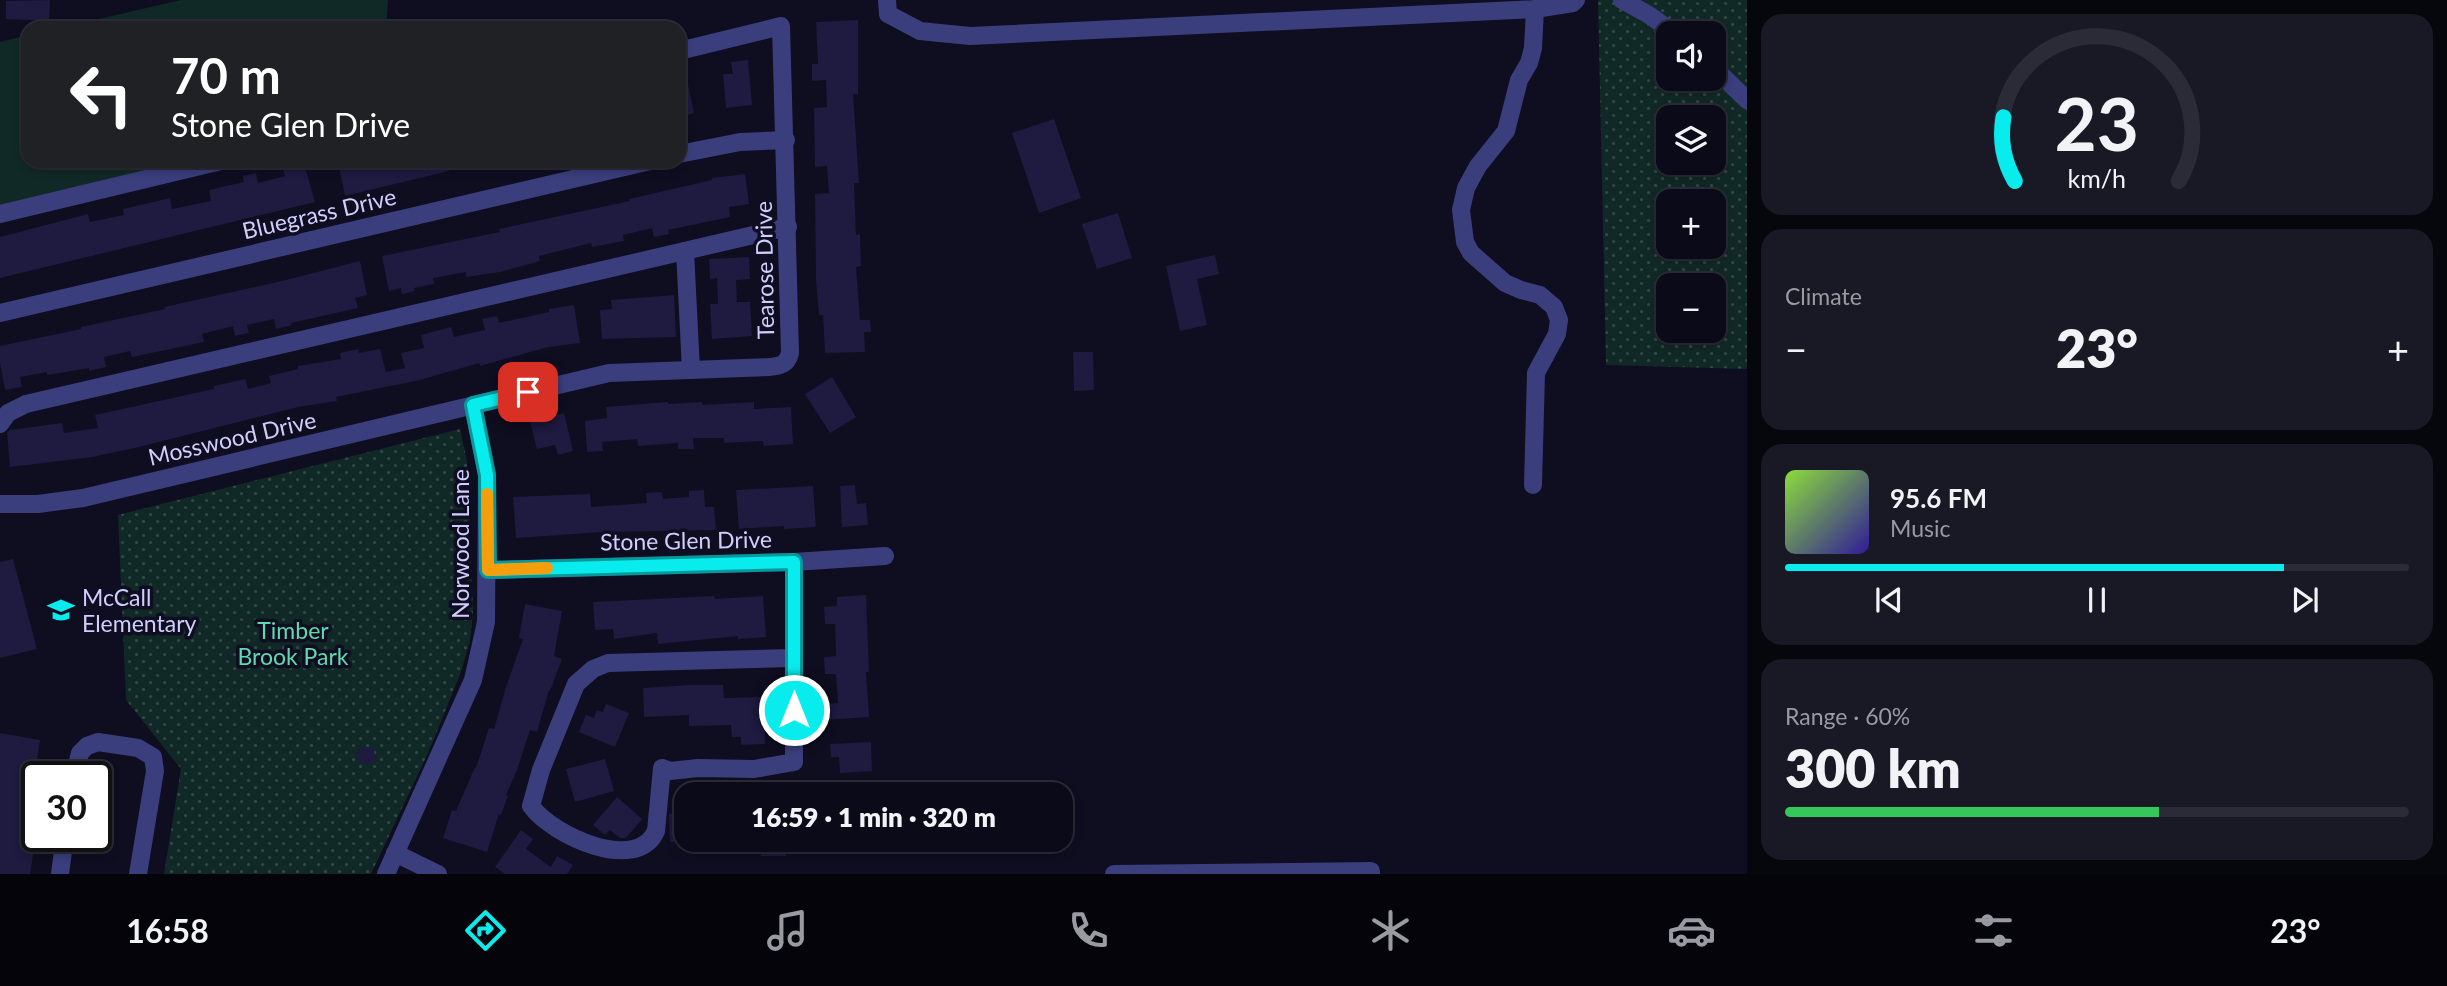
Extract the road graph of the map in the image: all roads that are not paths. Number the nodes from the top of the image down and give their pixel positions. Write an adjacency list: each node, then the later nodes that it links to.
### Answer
1 (887, 0): 4 (street)
2 (1576, 0): 4 (street)
3 (1622, 0): 5 (street)
4 (1535, 9): 20 (street)
5 (1657, 21)
6 (686, 49): 9 (street, Tearose Drive)
7 (1726, 80): 8 (street)
8 (1747, 100)
9 (786, 139): 10 (street); 14 (street, Tearose Drive)
10 (686, 153)
11 (193, 168): 13 (street)
12 (620, 168): 16 (street, Bluegrass Drive)
13 (0, 214)
14 (788, 228): 15 (street); 17 (street, Tearose Drive)
15 (685, 251): 17 (street); 19 (street)
16 (0, 313)
17 (691, 370): 18 (street, Tearose Drive)
18 (473, 405): 21 (street, Mosswood Drive); 24 (street, Norwood Lane)
19 (0, 424)
20 (1533, 485)
21 (0, 504)
22 (884, 556): 23 (street, Stone Glen Drive)
23 (794, 562): 24 (street, Stone Glen Drive); 25 (street)
24 (488, 570): 28 (street, Norwood Lane)
25 (794, 658): 25 (street)
26 (78, 761): 30 (street)
27 (63, 852): 29 (street)
28 (396, 853): 31 (street, Norwood Lane); 32 (street)
29 (60, 874)
30 (138, 874)
31 (386, 874)
32 (438, 874)
33 (1114, 874): 34 (street)
34 (1371, 874)

